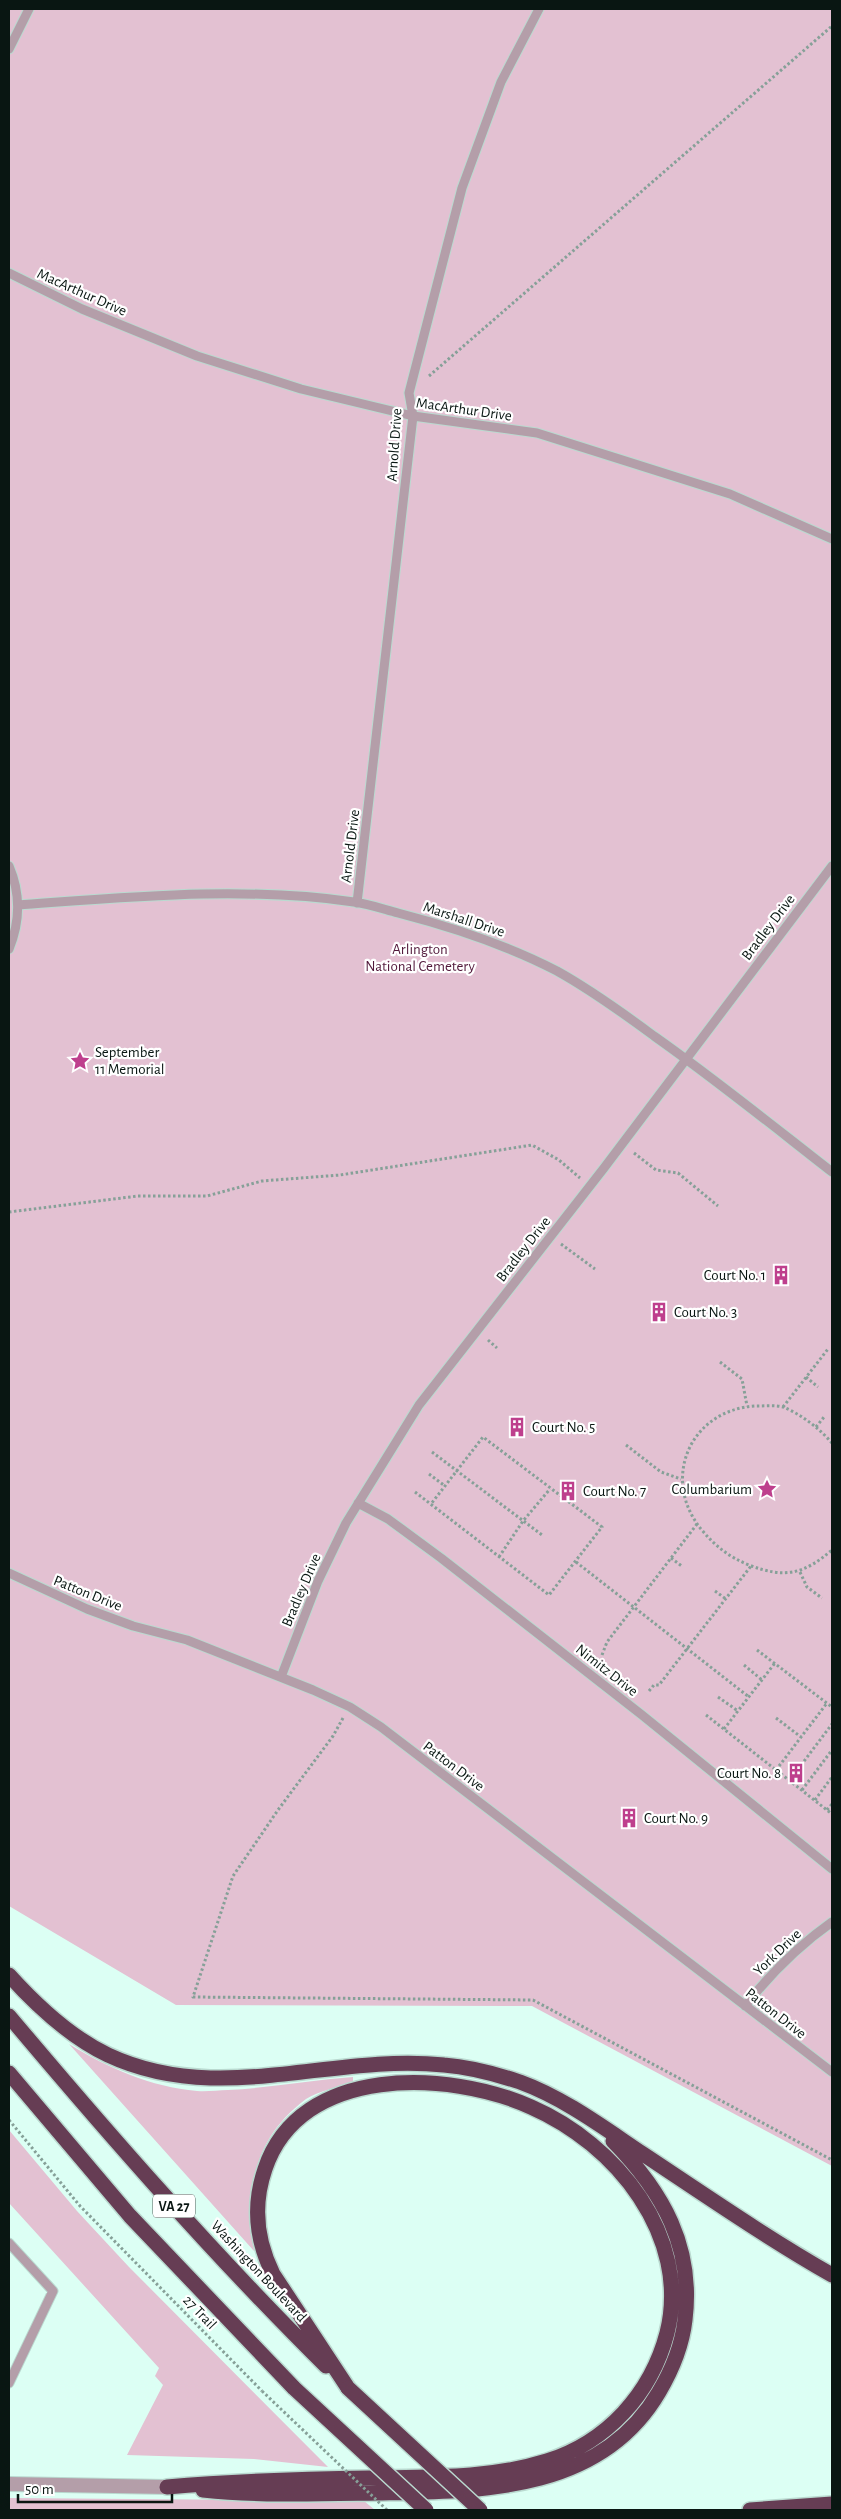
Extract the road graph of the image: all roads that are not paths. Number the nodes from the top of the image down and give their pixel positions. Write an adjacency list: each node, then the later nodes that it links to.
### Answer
1 (29, 9): 3 (lane)
2 (539, 9): 5 (lane, Arnold Drive)
3 (9, 49)
4 (9, 272): 5 (lane, MacArthur Drive)
5 (413, 416): 6 (lane, MacArthur Drive); 9 (lane, Arnold Drive)
6 (832, 538)
7 (9, 866): 10 (lane)
8 (832, 866): 12 (lane, Bradley Drive)
9 (357, 903): 10 (lane, Marshall Drive); 12 (lane, Marshall Drive)
10 (18, 905): 11 (lane)
11 (9, 949)
12 (686, 1058): 13 (lane, Marshall Drive); 14 (lane, Bradley Drive)
13 (832, 1172)
14 (358, 1502): 16 (lane, Bradley Drive); 17 (lane, Nimitz Drive)
15 (9, 1573): 16 (lane, Patton Drive)
16 (281, 1677): 20 (lane, Patton Drive)
17 (832, 1869)
18 (832, 1922): 20 (lane, York Drive)
19 (9, 1975): 24 (highway)
20 (745, 2006): 22 (lane, Patton Drive)
21 (9, 2016): 28 (highway, Washington Boulevard / VA 27)
22 (832, 2072)
23 (9, 2073): 32 (highway, VA 27, bridge)
24 (588, 2117): 26 (highway); 30 (highway)
25 (9, 2243): 27 (lane)
26 (832, 2275)
27 (9, 2383)
28 (348, 2388): 30 (highway); 33 (highway, Washington Boulevard / VA 27, bridge)
29 (9, 2484): 30 (street)
30 (167, 2487)
31 (832, 2504): 34 (highway)
32 (426, 2510)
33 (480, 2510)
34 (750, 2510)

